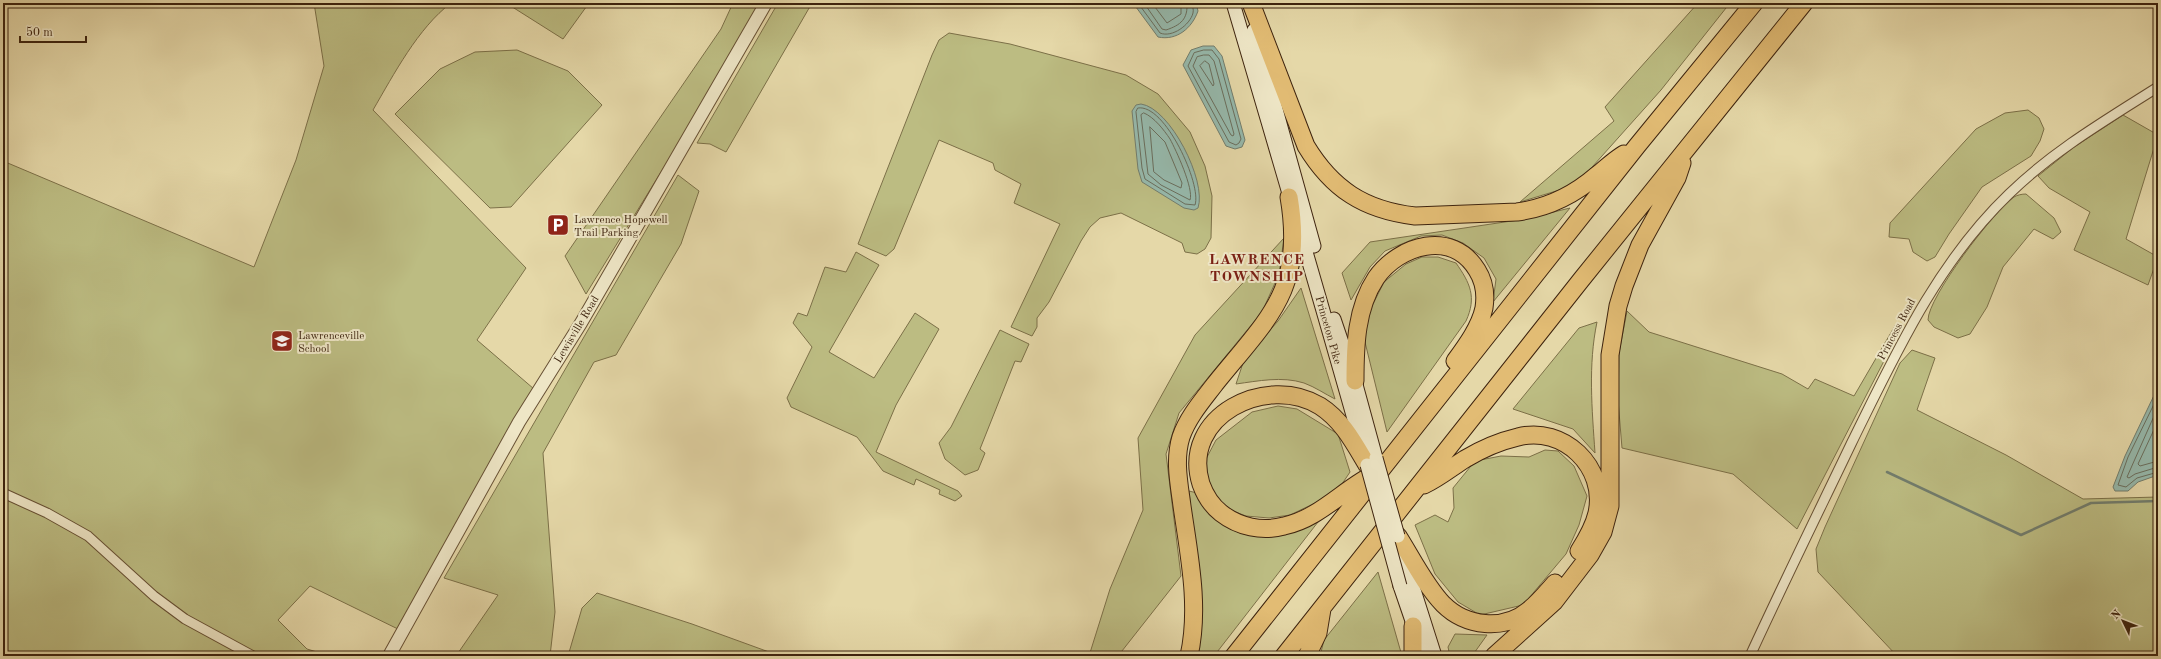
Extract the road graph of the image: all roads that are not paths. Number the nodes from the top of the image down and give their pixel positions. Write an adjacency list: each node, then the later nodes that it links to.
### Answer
1 (766, 3): 23 (street, Lewisville Road)
2 (1233, 3): 10 (main road, Princeton Pike)
3 (1247, 3): 11 (main road, Princeton Pike)
4 (1251, 3): 8 (highway)
5 (1754, 3): 8 (highway)
6 (1804, 3): 9 (highway)
7 (2158, 87): 32 (street, Princess Road)
8 (1637, 146): 12 (highway)
9 (1685, 150): 16 (highway); 31 (highway)
10 (1289, 198): 13 (main road, Princeton Pike); 24 (highway)
11 (1355, 381): 12 (highway); 13 (main road, Princeton Pike)
12 (1439, 397): 15 (highway)
13 (1353, 420): 14 (highway); 15 (highway); 18 (main road, Princeton Pike, bridge)
14 (1367, 465): 19 (main road, bridge)
15 (1384, 469): 25 (highway)
16 (1418, 487): 19 (highway); 20 (highway)
17 (3, 493): 22 (street)
18 (1398, 536): 19 (highway)
19 (1412, 582): 21 (main road); 30 (main road)
20 (1323, 606): 26 (highway); 27 (highway)
21 (1413, 626): 28 (highway); 29 (main road)
22 (253, 656)
23 (389, 656)
24 (1189, 656)
25 (1234, 656)
26 (1284, 656)
27 (1307, 656)
28 (1414, 656)
29 (1424, 656)
30 (1435, 656)
31 (1494, 656)
32 (1750, 656)

